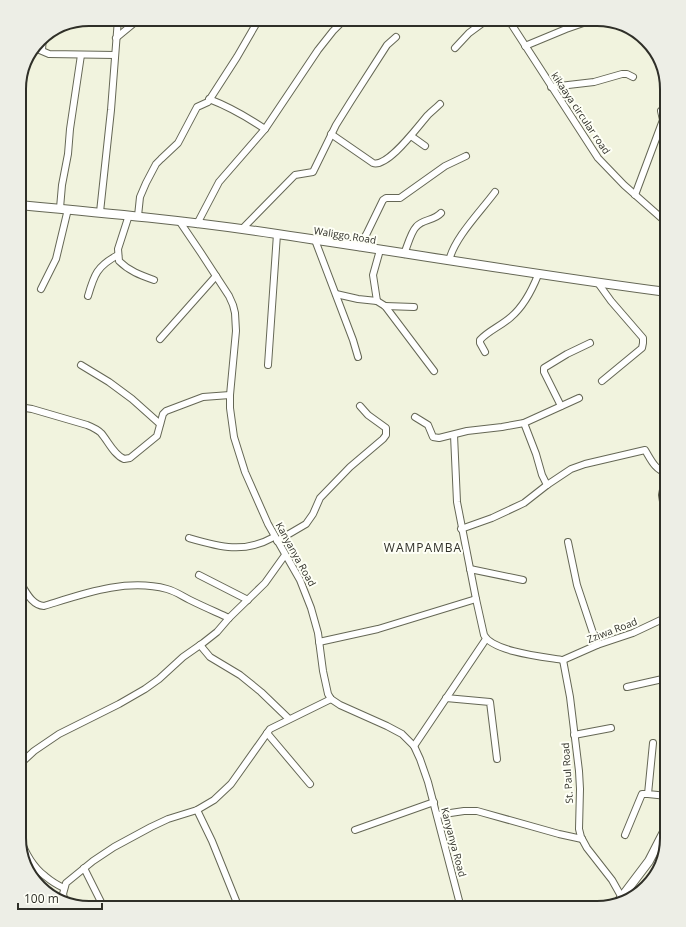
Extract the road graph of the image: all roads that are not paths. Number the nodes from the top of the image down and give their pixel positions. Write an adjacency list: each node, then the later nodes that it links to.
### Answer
1 (117, 26): 9 (street)
2 (131, 26): 9 (street)
3 (255, 26): 17 (street)
4 (338, 26): 20 (street)
5 (478, 26): 11 (street)
6 (512, 26): 10 (street, kikaaya circular road)
7 (575, 26): 10 (street)
8 (396, 37): 21 (street)
9 (116, 38): 14 (street)
10 (525, 46): 16 (street, kikaaya circular road)
11 (455, 48)
12 (42, 50): 13 (street)
13 (81, 55): 14 (street); 28 (street)
14 (115, 55): 29 (street)
15 (633, 77): 16 (street)
16 (551, 87): 26 (street, kikaaya circular road)
17 (209, 99): 20 (street); 31 (street)
18 (440, 104): 22 (street)
19 (660, 128): 26 (street)
20 (265, 129): 34 (street)
21 (331, 134): 22 (street); 35 (street)
22 (411, 136): 23 (street)
23 (425, 146)
24 (466, 156): 38 (street)
25 (495, 192): 42 (street)
26 (636, 195): 32 (street, kikaaya circular road)
27 (26, 206): 28 (street, Waliggo Road)
28 (64, 209): 29 (street, Waliggo Road); 47 (street)
29 (100, 212): 31 (street, Waliggo Road)
30 (441, 213): 40 (street)
31 (134, 215): 33 (street, Waliggo Road); 41 (street)
32 (660, 217)
33 (180, 222): 34 (street, Waliggo Road); 44 (street, Kanyanya Road)
34 (197, 224): 35 (street, Waliggo Road)
35 (242, 230): 36 (street, Waliggo Road)
36 (277, 234): 37 (street, Waliggo Road); 59 (street)
37 (315, 240): 38 (street, Waliggo Road); 49 (street)
38 (359, 247): 39 (street, Waliggo Road)
39 (380, 250): 40 (street, Waliggo Road); 51 (street)
40 (404, 254): 42 (street, Waliggo Road)
41 (118, 255): 45 (street); 50 (street)
42 (449, 261): 43 (street, Waliggo Road)
43 (538, 275): 46 (street, Waliggo Road); 56 (street)
44 (216, 276): 54 (street); 62 (street, Kanyanya Road)
45 (154, 280)
46 (598, 283): 48 (street, Waliggo Road); 61 (street)
47 (41, 289)
48 (660, 291)
49 (336, 294): 51 (street); 57 (street)
50 (88, 296)
51 (377, 301): 52 (street)
52 (385, 306): 53 (street); 60 (street)
53 (414, 307)
54 (160, 339)
55 (590, 343): 65 (street)
56 (485, 352)
57 (358, 357)
58 (81, 365): 69 (street)
59 (268, 365)
60 (434, 370)
61 (602, 381)
62 (230, 395): 69 (street); 75 (street, Kanyanya Road)
63 (579, 398): 65 (street)
64 (360, 406): 75 (street)
65 (561, 406): 68 (street)
66 (26, 408): 69 (street)
67 (415, 417): 70 (street)
68 (524, 423): 70 (street); 72 (street)
69 (160, 424)
70 (454, 435): 73 (street)
71 (660, 471): 72 (street)
72 (547, 485): 73 (street)
73 (461, 529): 78 (street)
74 (188, 538): 75 (street)
75 (275, 539): 77 (street, Kanyanya Road)
76 (568, 542): 89 (street)
77 (285, 555): 83 (street); 87 (street, Kanyanya Road)
78 (470, 569): 80 (street); 82 (street)
79 (199, 575): 83 (street)
80 (523, 580)
81 (26, 592): 84 (street)
82 (476, 599): 86 (street); 87 (street)
83 (248, 600): 84 (street)
84 (229, 618): 88 (street)
85 (660, 620): 89 (street, Zziwa Road)
86 (486, 639): 90 (street); 93 (street)
87 (319, 642): 94 (street, Kanyanya Road)
88 (200, 645): 95 (street); 101 (street)
89 (597, 645): 90 (street, Zziwa Road)
90 (563, 660): 98 (street, St. Paul Road)
91 (660, 680): 92 (street)
92 (627, 687)
93 (446, 698): 100 (street); 102 (street)
94 (331, 699): 95 (street); 100 (street, Kanyanya Road)
95 (289, 719): 97 (street)
96 (611, 728): 98 (street)
97 (267, 733): 103 (street); 107 (street)
98 (574, 735): 111 (street, St. Paul Road)
99 (653, 743): 104 (street)
100 (414, 746): 106 (street, Kanyanya Road)
101 (26, 758)
102 (496, 759)
103 (310, 784)
104 (648, 794): 105 (street); 110 (street)
105 (660, 795)
106 (434, 802): 108 (street, Kanyanya Road); 109 (street)
107 (197, 810): 114 (street); 120 (street)
108 (437, 815): 111 (street); 121 (street, Kanyanya Road)
109 (355, 830)
110 (625, 835)
111 (582, 839): 118 (street, St. Paul Road)
112 (660, 840): 116 (street)
113 (27, 852): 115 (street)
114 (84, 868): 115 (street); 119 (street)
115 (64, 888): 117 (street)
116 (623, 895)
117 (65, 896)
118 (619, 897)
119 (100, 901)
120 (237, 901)
121 (459, 901)

